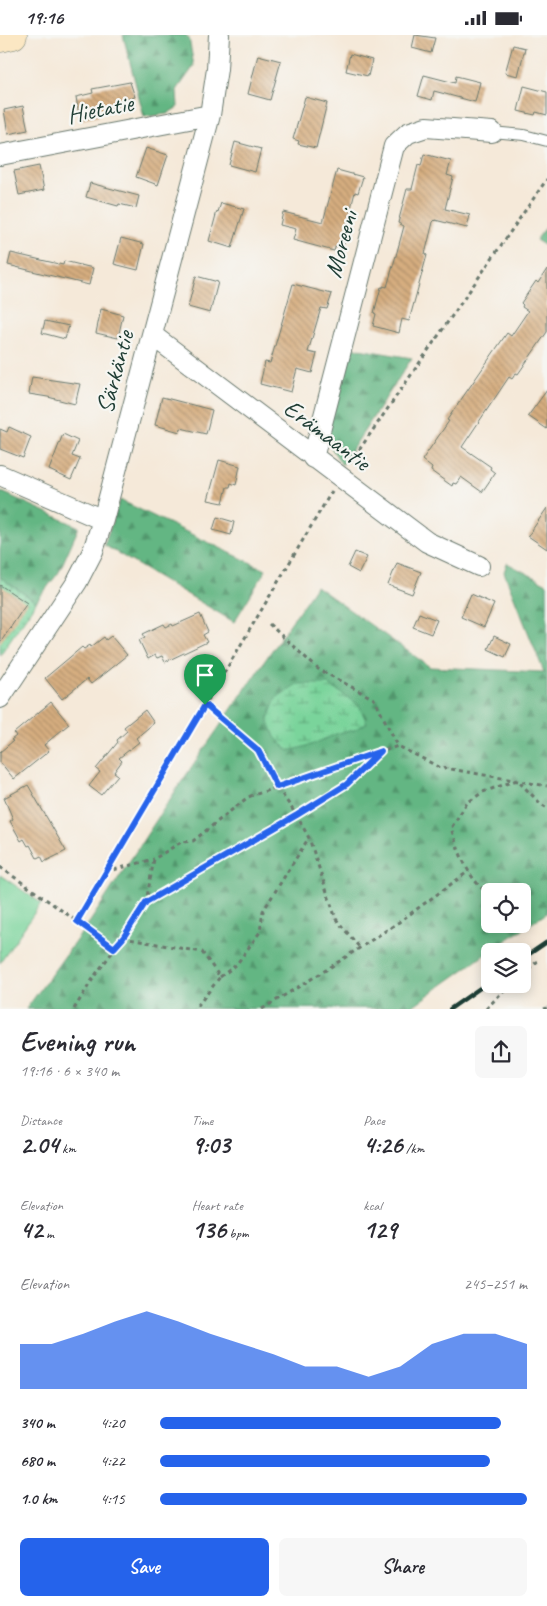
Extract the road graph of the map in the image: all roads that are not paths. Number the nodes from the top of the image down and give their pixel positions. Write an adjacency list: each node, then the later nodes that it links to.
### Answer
1 (13, 35): 3 (main road)
2 (219, 35): 4 (street, Särkäntie)
3 (0, 38)
4 (210, 115): 7 (street, Hietatie); 8 (street, Särkäntie)
5 (492, 132): 6 (lane); 9 (street, Moreeni)
6 (547, 141)
7 (0, 155)
8 (152, 335): 9 (street, Erämaantie); 11 (street, Särkäntie)
9 (313, 458): 12 (street, Erämaantie)
10 (0, 475): 11 (street)
11 (103, 520): 13 (street, Särkäntie)
12 (479, 566)
13 (0, 698)

